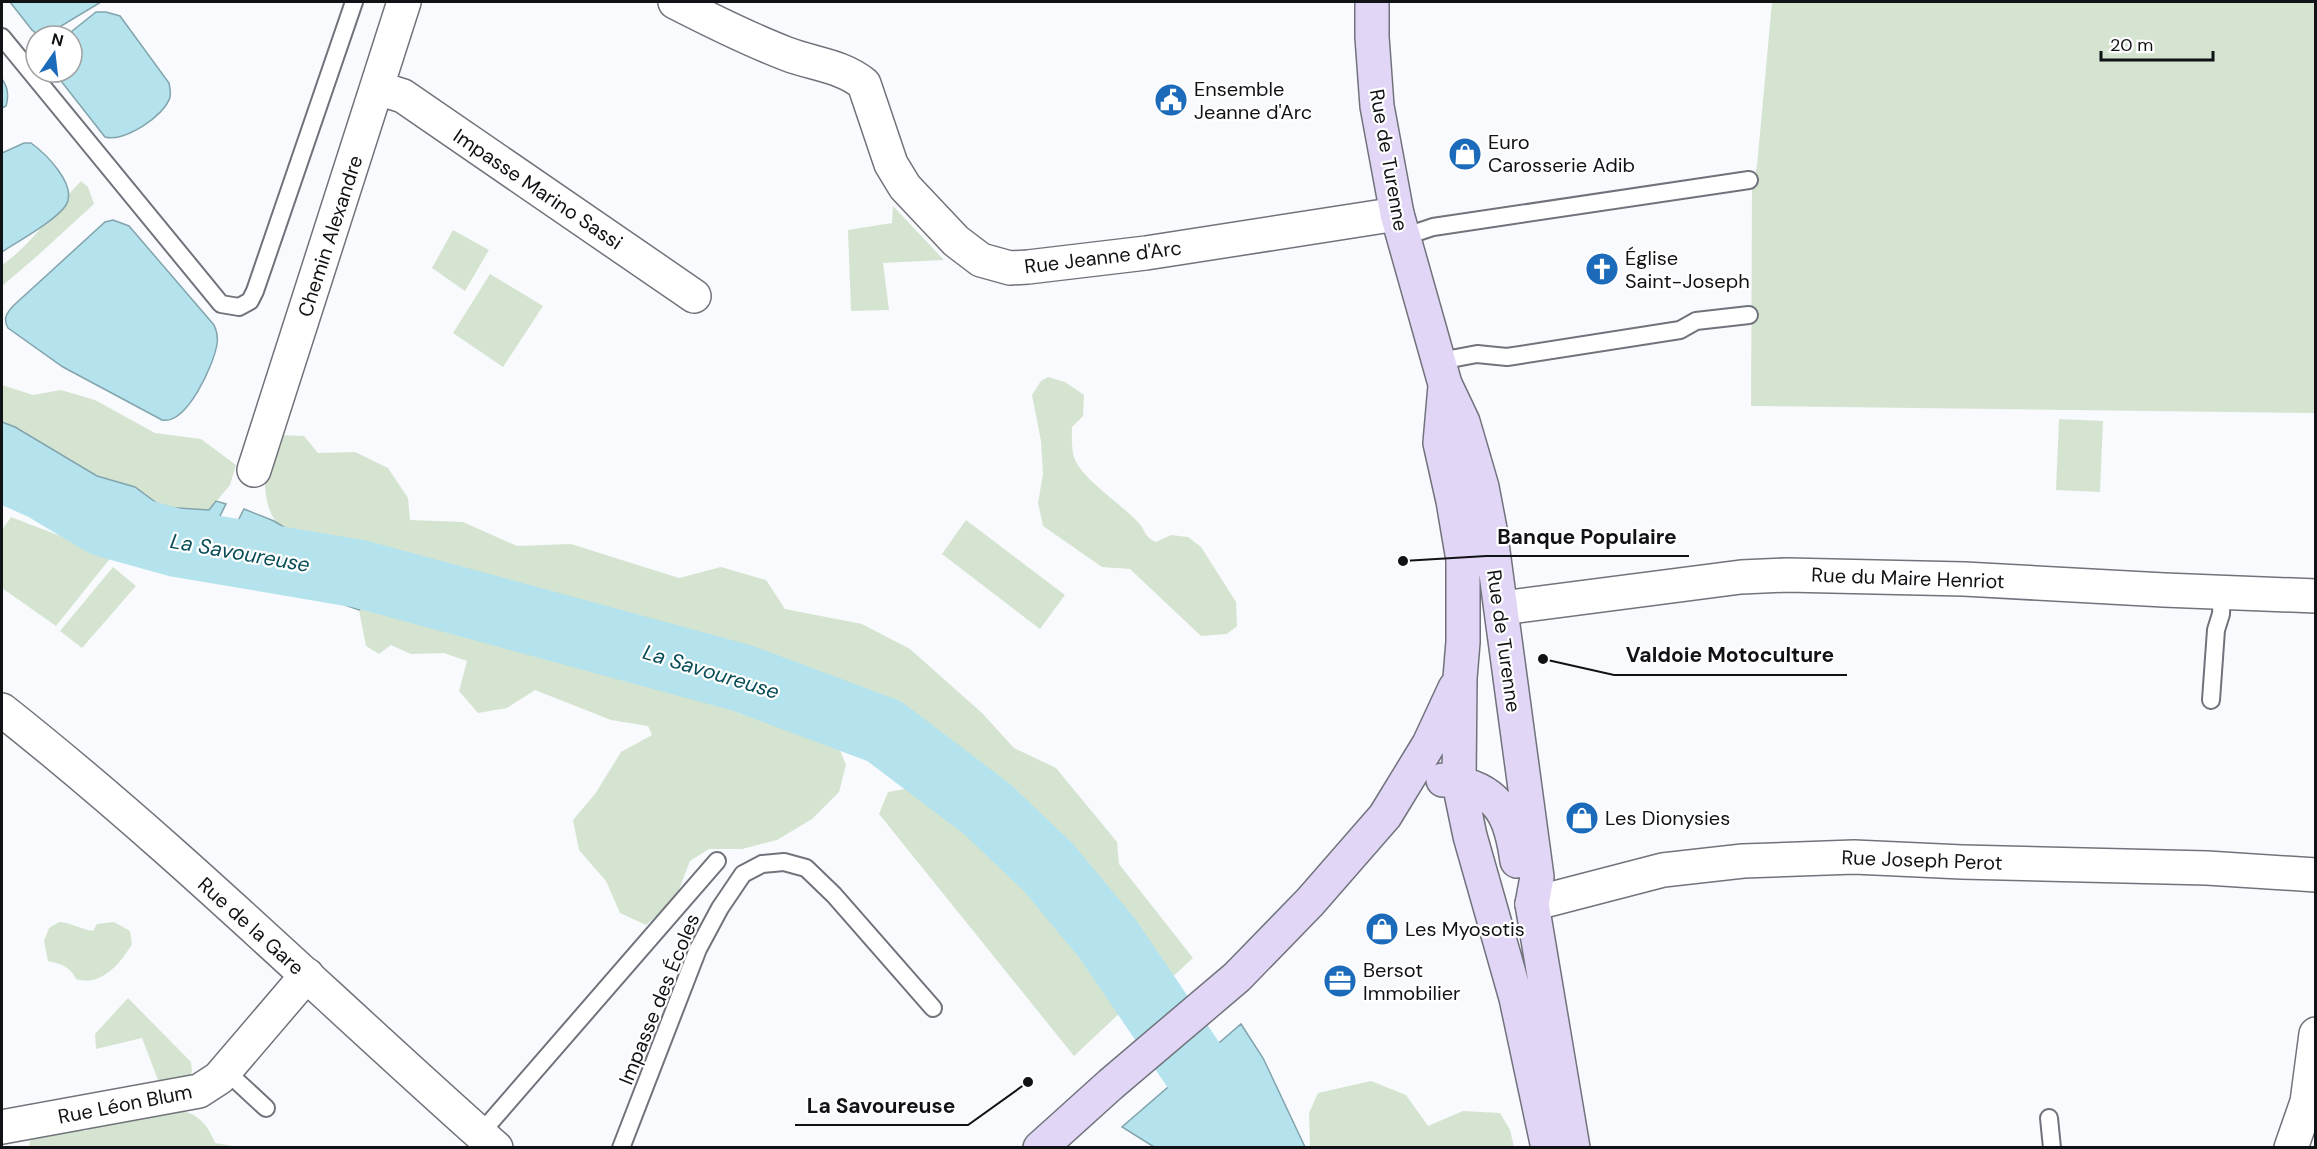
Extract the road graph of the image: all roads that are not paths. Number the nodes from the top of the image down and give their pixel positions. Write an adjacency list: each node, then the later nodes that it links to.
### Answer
1 (354, 2): 5 (lane)
2 (404, 2): 6 (street, Chemin Alexandre)
3 (675, 2): 8 (street, Rue Jeanne d'Arc)
4 (1372, 2): 8 (main road, Rue de Turenne)
5 (2, 37)
6 (378, 88): 9 (street, Impasse Marino Sassi); 12 (street, Chemin Alexandre)
7 (1749, 180): 8 (lane)
8 (1400, 226): 11 (main road, Rue de Turenne)
9 (694, 296)
10 (1749, 315): 11 (lane)
11 (1443, 373): 15 (main road, Rue de Turenne); 16 (main road, Rue de Turenne)
12 (254, 470)
13 (2222, 592): 14 (street, Rue du Maire Henriot); 15 (street, Rue du Maire Henriot); 17 (lane)
14 (2316, 596)
15 (1502, 608): 23 (main road, Rue de Turenne)
16 (1460, 678): 19 (main road); 20 (main road)
17 (2211, 700)
18 (2, 710): 24 (street, Rue de la Gare)
19 (1408, 779): 20 (main road); 33 (main road)
20 (1459, 783): 23 (main road); 34 (main road)
21 (717, 861): 31 (lane)
22 (2316, 875): 23 (street, Rue Joseph Perot)
23 (1533, 904): 35 (main road)
24 (307, 975): 27 (street, Rue Léon Blum); 31 (street, Rue de la Gare)
25 (933, 1008): 32 (lane, Impasse des Écoles)
26 (2316, 1034): 37 (street)
27 (226, 1071): 28 (lane); 30 (street, Rue Léon Blum)
28 (266, 1108)
29 (2049, 1118): 36 (lane)
30 (2, 1127)
31 (488, 1141)
32 (621, 1148)
33 (1040, 1148)
34 (1548, 1148)
35 (1573, 1148)
36 (2052, 1148)
37 (2291, 1148)

